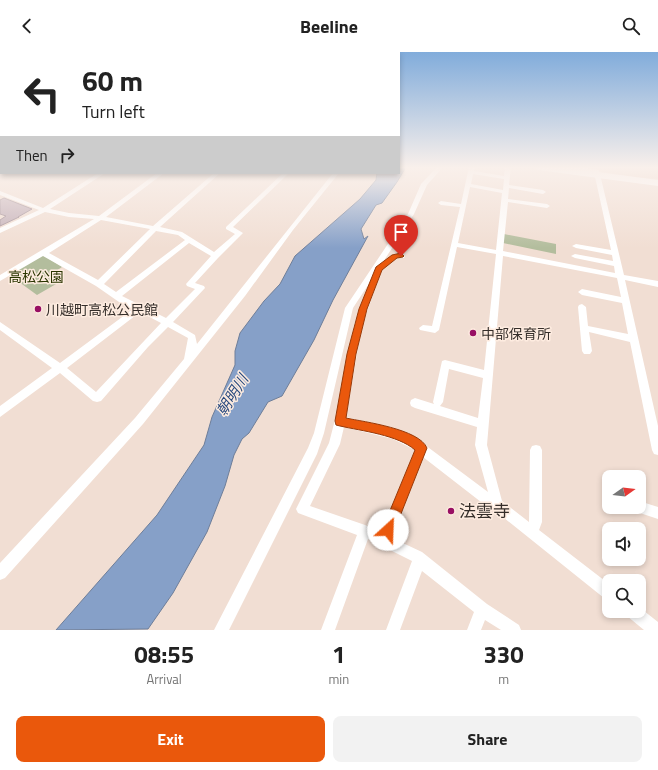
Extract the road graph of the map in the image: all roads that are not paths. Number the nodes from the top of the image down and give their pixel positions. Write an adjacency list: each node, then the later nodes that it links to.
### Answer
1 (0, 194): 15 (street)
2 (69, 194): 15 (street)
3 (133, 194): 16 (street)
4 (193, 194): 17 (street)
5 (265, 194): 25 (street)
6 (320, 194): 45 (street)
7 (420, 194): 29 (street)
8 (465, 194): 13 (street)
9 (506, 194): 11 (street)
10 (602, 194): 24 (street)
11 (505, 200): 14 (street); 23 (street)
12 (441, 203): 13 (street)
13 (463, 206): 20 (street)
14 (547, 206)
15 (44, 210): 16 (street); 18 (street)
16 (101, 218): 17 (street); 22 (street)
17 (156, 227): 19 (street); 32 (street)
18 (0, 231)
19 (189, 240): 25 (street); 35 (street)
20 (454, 244): 23 (street); 41 (street)
21 (576, 246): 24 (street)
22 (44, 253): 31 (street); 32 (street)
23 (500, 253): 30 (street); 47 (street)
24 (615, 253): 28 (street)
25 (215, 256): 39 (street)
26 (401, 256): 29 (street)
27 (575, 256): 28 (street)
28 (617, 264): 30 (street)
29 (378, 268): 51 (street); 68 (street)
30 (620, 277): 33 (street); 36 (street)
31 (0, 278)
32 (99, 284): 35 (street)
33 (658, 284)
34 (582, 292): 36 (street)
35 (117, 295): 38 (street)
36 (625, 300): 43 (street)
37 (582, 307): 42 (street)
38 (140, 308): 39 (street); 46 (street)
39 (167, 322): 45 (street); 46 (street)
40 (0, 325): 46 (street)
41 (424, 328)
42 (584, 328): 43 (street); 44 (street)
43 (634, 339): 53 (street)
44 (587, 351)
45 (186, 364): 64 (street)
46 (60, 368): 50 (street)
47 (488, 375): 48 (street); 52 (street)
48 (438, 402)
49 (415, 403): 52 (street)
50 (0, 412)
51 (340, 421): 54 (street); 60 (street)
52 (483, 424): 57 (street)
53 (655, 424): 56 (street)
54 (421, 448): 57 (street); 62 (street)
55 (536, 450): 61 (street)
56 (658, 450)
57 (497, 505): 61 (street)
58 (646, 509): 59 (street)
59 (658, 513)
60 (365, 531): 62 (street); 69 (street)
61 (531, 532): 65 (street)
62 (385, 540): 63 (street)
63 (419, 560): 66 (street); 70 (street)
64 (0, 573)
65 (602, 588)
66 (482, 609): 71 (street); 72 (street)
67 (641, 618): 73 (street)
68 (221, 630)
69 (328, 630)
70 (393, 630)
71 (474, 630)
72 (514, 630)
73 (656, 630)

